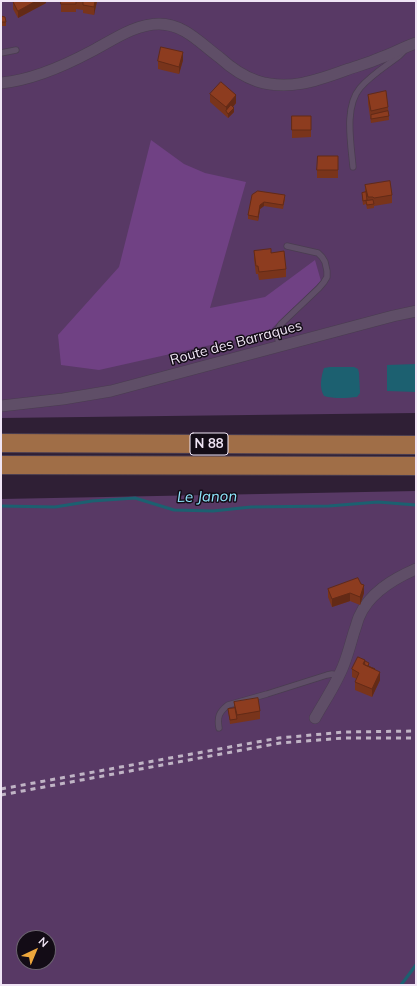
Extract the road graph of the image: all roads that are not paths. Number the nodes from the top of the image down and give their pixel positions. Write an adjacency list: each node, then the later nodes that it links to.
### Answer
1 (416, 42): 2 (street)
2 (403, 48): 5 (street); 6 (lane)
3 (16, 50): 4 (lane)
4 (1, 53)
5 (1, 83)
6 (353, 167)
7 (287, 246): 9 (lane)
8 (416, 311): 9 (street, Route des Barraques)
9 (280, 346): 10 (street, Route des Barraques)
10 (1, 406)
11 (1, 443): 12 (highway, N 88)
12 (416, 446)
13 (1, 465): 14 (highway, N 88)
14 (416, 466)
15 (416, 569): 16 (street)
16 (339, 675): 17 (street); 18 (lane)
17 (315, 718)
18 (219, 728)

